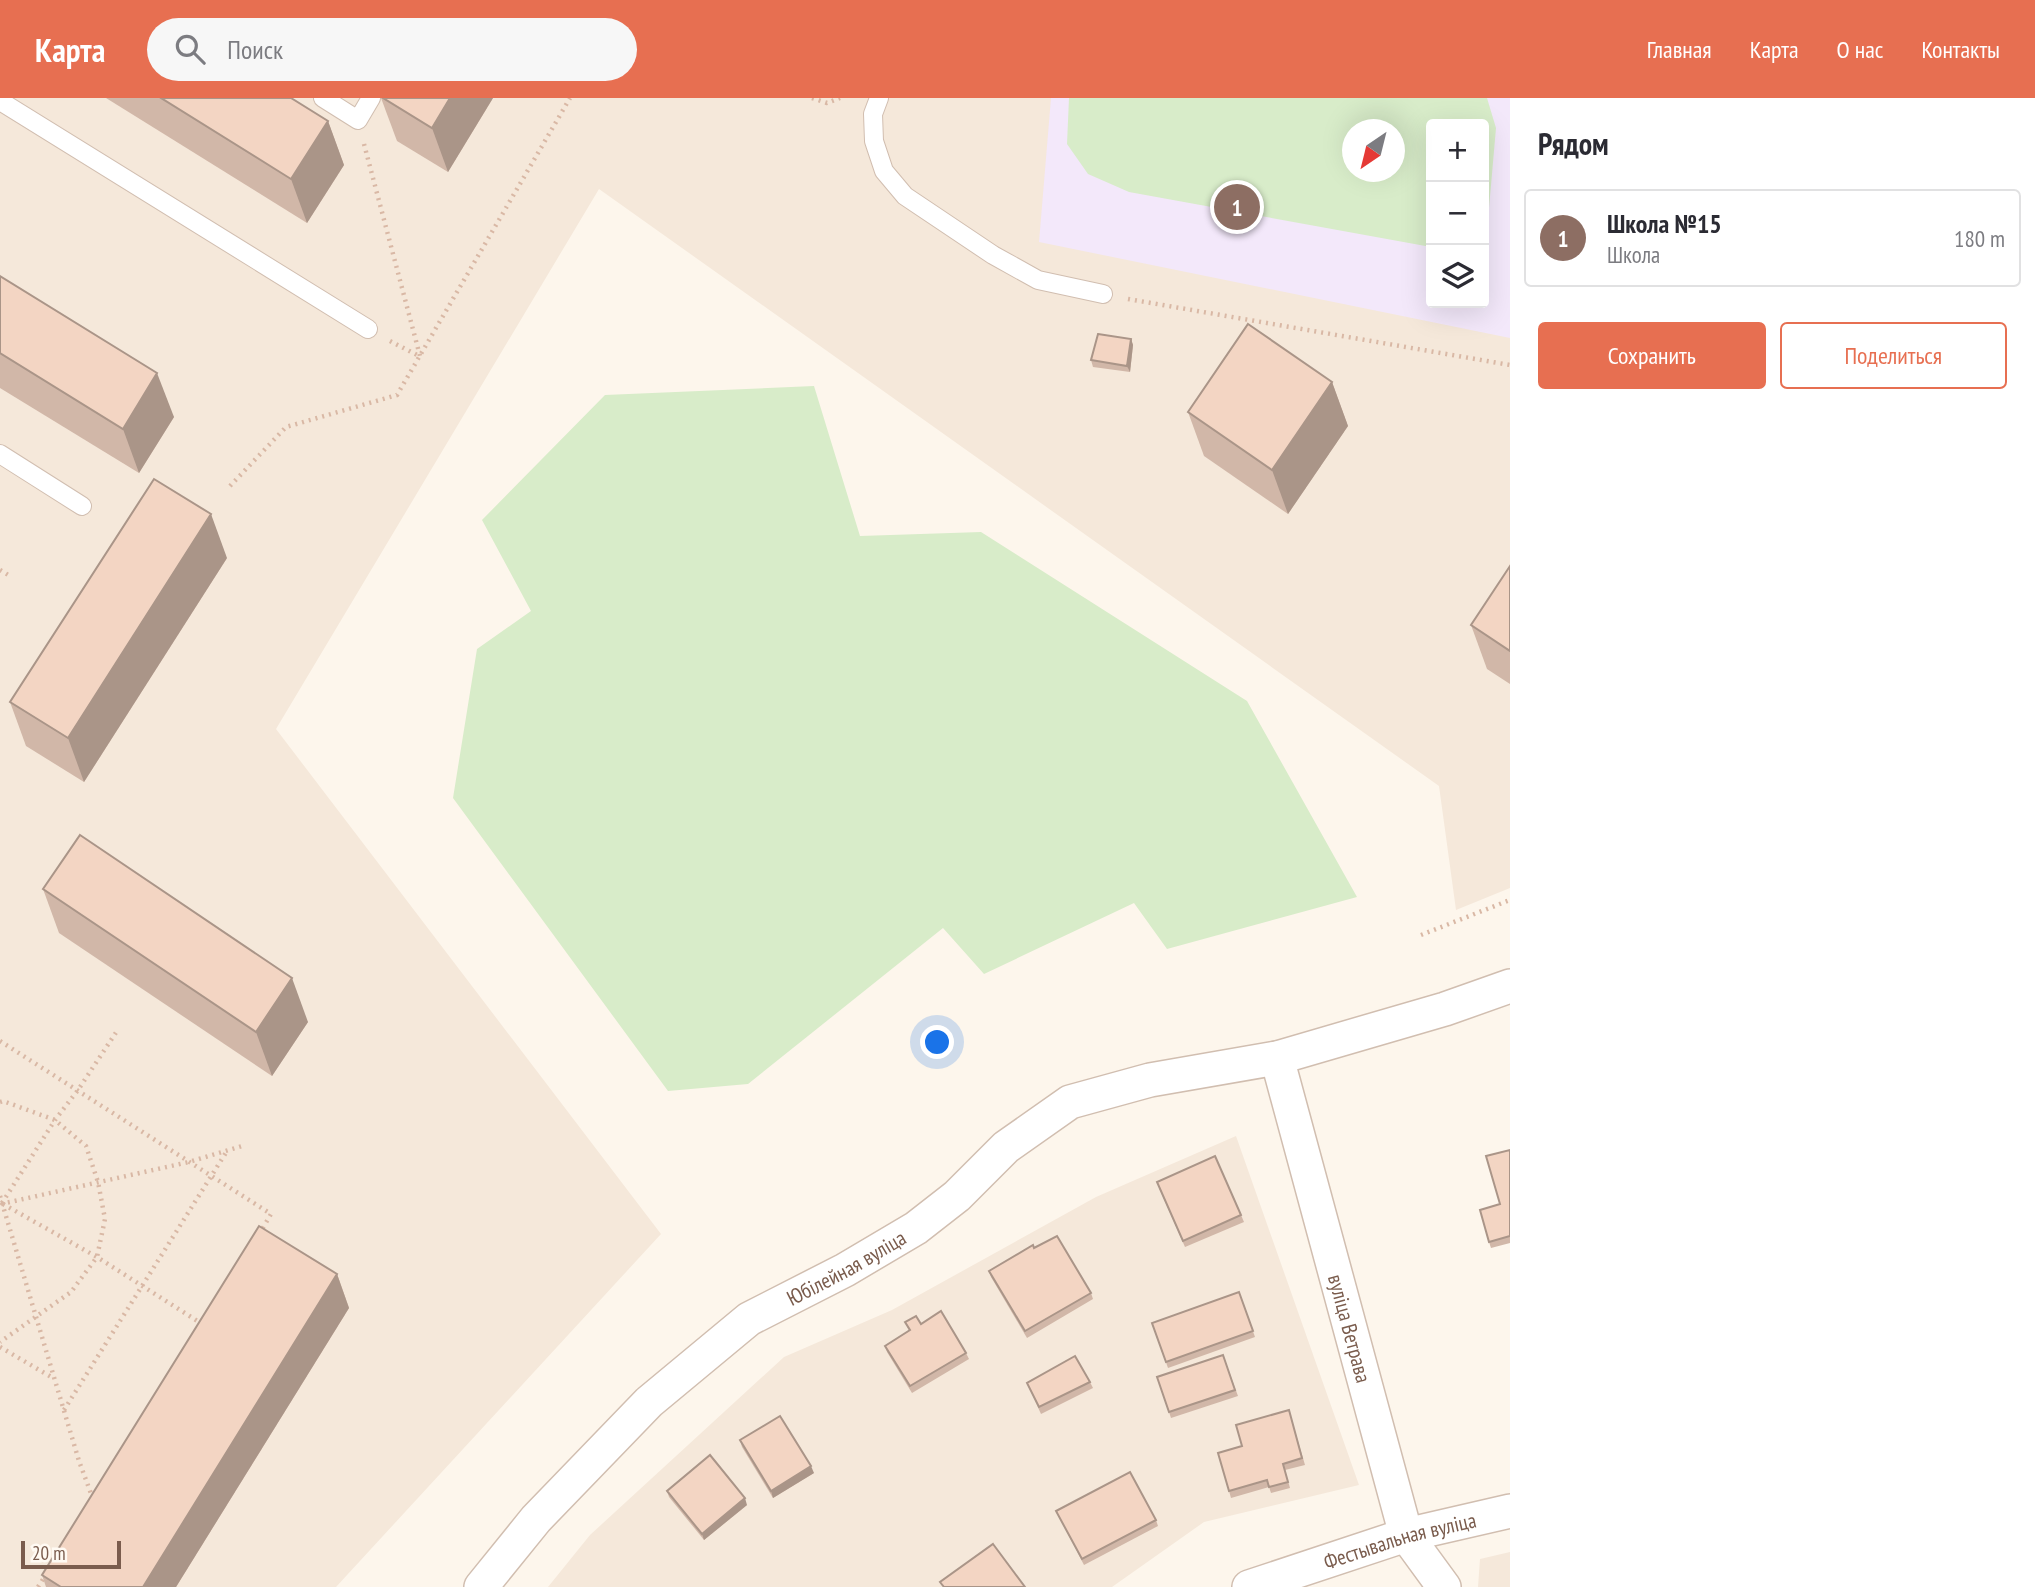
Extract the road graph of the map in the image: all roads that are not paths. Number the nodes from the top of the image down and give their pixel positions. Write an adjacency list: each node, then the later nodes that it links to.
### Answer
1 (323, 98): 2 (lane)
2 (371, 98)
3 (879, 98): 5 (lane)
4 (0, 101): 6 (lane)
5 (1102, 294)
6 (368, 329)
7 (0, 454): 8 (lane)
8 (82, 506)
9 (1510, 986): 10 (street, Юбілейная вуліца)
10 (1277, 1058): 12 (street, вуліца Ветрава); 13 (street, Юбілейная вуліца)
11 (1510, 1511): 12 (street, Фестывальная вуліца)
12 (1406, 1535): 14 (street, Фестывальная вуліца); 15 (street, вуліца Ветрава)
13 (481, 1587)
14 (1249, 1587)
15 (1444, 1587)

